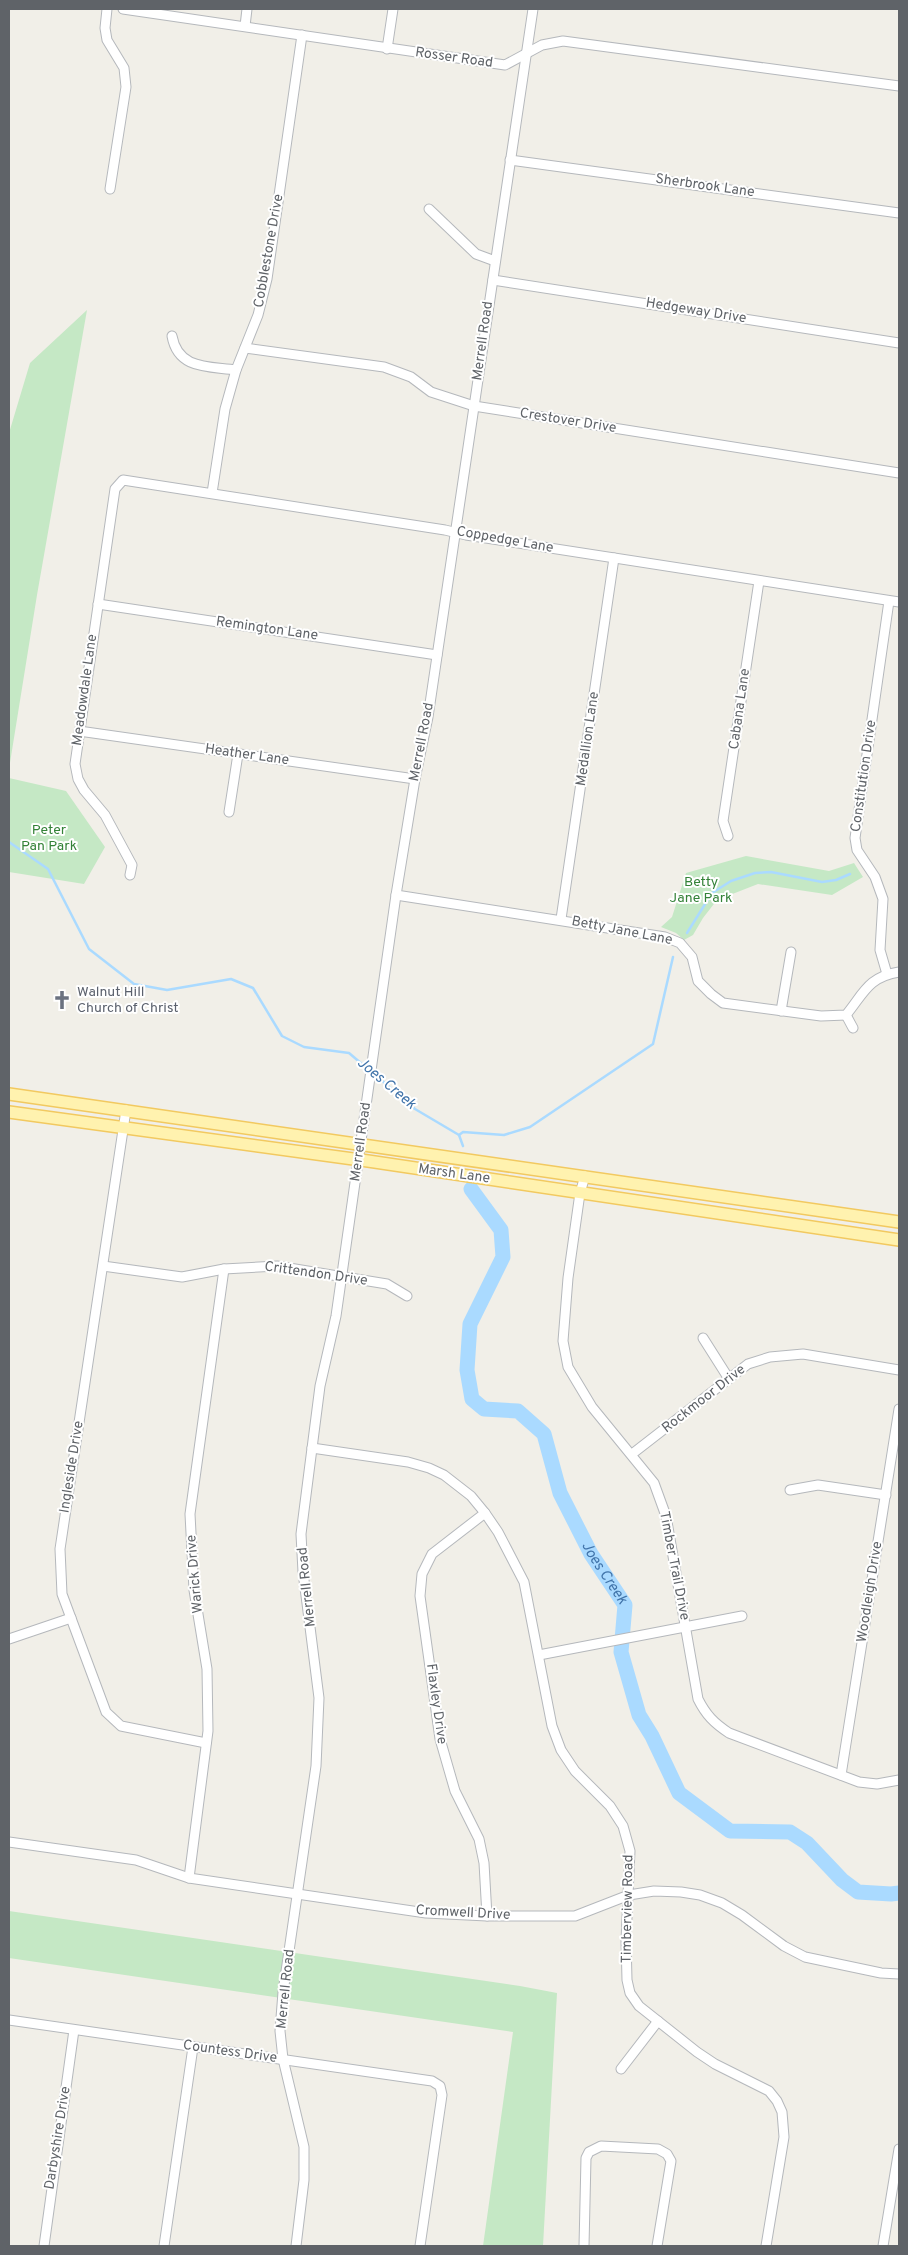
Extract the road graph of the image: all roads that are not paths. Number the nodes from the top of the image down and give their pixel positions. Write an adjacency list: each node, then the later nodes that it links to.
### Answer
1 (107, 9): 12 (street)
2 (122, 9): 6 (street, Rosser Road)
3 (247, 9): 6 (street)
4 (392, 9): 8 (street)
5 (533, 9): 9 (street, Merrell Road)
6 (245, 26): 7 (street, Rosser Road)
7 (302, 35): 8 (street, Rosser Road); 19 (street, Cobblestone Drive)
8 (387, 48): 9 (street, Rosser Road)
9 (526, 55): 10 (street, Rosser Road); 11 (street, Merrell Road)
10 (899, 86)
11 (510, 160): 14 (street, Sherbrook Lane); 15 (street, Merrell Road)
12 (110, 189)
13 (429, 209): 15 (street)
14 (899, 213)
15 (495, 261): 16 (street, Merrell Road)
16 (492, 280): 18 (street, Hedgeway Drive); 21 (street, Merrell Road)
17 (172, 336): 20 (street)
18 (899, 343)
19 (245, 348): 20 (street, Cobblestone Drive); 21 (street, Crestover Drive)
20 (236, 370): 24 (street, Cobblestone Drive)
21 (474, 406): 22 (street, Crestover Drive); 25 (street, Merrell Road)
22 (899, 473)
23 (115, 489): 24 (street, Coppedge Lane); 30 (street, Meadowdale Lane)
24 (212, 492): 25 (street, Coppedge Lane)
25 (455, 532): 26 (street, Coppedge Lane); 31 (street, Merrell Road)
26 (614, 558): 27 (street, Coppedge Lane); 39 (street, Medallion Lane)
27 (759, 581): 28 (street, Coppedge Lane); 36 (street, Cabana Lane)
28 (889, 601): 29 (street, Coppedge Lane); 42 (street, Constitution Drive)
29 (899, 602)
30 (98, 604): 31 (street, Remington Lane); 32 (street, Meadowdale Lane)
31 (437, 654): 34 (street, Merrell Road)
32 (79, 731): 33 (street, Heather Lane); 37 (street, Meadowdale Lane)
33 (238, 754): 34 (street, Heather Lane); 35 (street)
34 (415, 779): 38 (street, Merrell Road)
35 (229, 812)
36 (728, 836)
37 (130, 875)
38 (396, 896): 39 (street, Betty Jane Lane); 50 (street, Merrell Road)
39 (561, 919): 43 (street, Betty Jane Lane)
40 (791, 952): 43 (street)
41 (899, 972): 42 (street)
42 (887, 974): 44 (street)
43 (781, 1011): 44 (street, Betty Jane Lane)
44 (846, 1015): 45 (street)
45 (853, 1028)
46 (9, 1094): 47 (main road, Marsh Lane)
47 (126, 1110): 49 (street, Ingleside Drive); 50 (main road, Marsh Lane)
48 (9, 1112): 49 (main road, Marsh Lane)
49 (124, 1128): 51 (main road, Marsh Lane); 58 (street, Ingleside Drive)
50 (361, 1144): 51 (street, Merrell Road); 52 (main road, Marsh Lane)
51 (358, 1160): 53 (main road, Marsh Lane); 60 (street, Merrell Road)
52 (585, 1176): 53 (street, Timber Trail Drive); 54 (main road, Marsh Lane)
53 (580, 1193): 55 (main road, Marsh Lane); 67 (street, Timber Trail Drive)
54 (761, 1202): 55 (main road); 56 (main road, Marsh Lane)
55 (759, 1219): 57 (main road, Marsh Lane)
56 (899, 1222)
57 (899, 1240)
58 (103, 1266): 59 (street, Crittendon Drive); 72 (street, Ingleside Drive)
59 (224, 1269): 60 (street, Crittendon Drive); 76 (street, Warick Drive)
60 (342, 1277): 61 (street, Crittendon Drive); 66 (street, Merrell Road)
61 (407, 1296)
62 (703, 1338): 64 (street)
63 (899, 1370): 64 (street, Rockmoor Drive)
64 (729, 1379): 67 (street, Rockmoor Drive)
65 (899, 1408): 69 (street, Woodleigh Drive)
66 (312, 1448): 70 (street, Timberview Road); 81 (street, Merrell Road)
67 (632, 1454): 73 (street, Timber Trail Drive)
68 (790, 1490): 69 (street)
69 (886, 1495): 77 (street, Woodleigh Drive)
70 (485, 1513): 75 (street, Timberview Road); 83 (street, Flaxley Drive)
71 (742, 1616): 73 (street)
72 (71, 1618): 74 (street); 76 (street, Ingleside Drive)
73 (686, 1627): 75 (street); 77 (street, Timber Trail Drive)
74 (9, 1639)
75 (539, 1654): 82 (street, Timberview Road)
76 (206, 1743): 80 (street, Warick Drive)
77 (841, 1775): 78 (street, Timber Trail Drive)
78 (899, 1780)
79 (9, 1842): 80 (street, Cromwell Drive)
80 (189, 1878): 81 (street, Cromwell Drive)
81 (298, 1894): 83 (street, Cromwell Drive); 89 (street, Merrell Road)
82 (629, 1896): 83 (street, Cromwell Drive); 84 (street, Cromwell Drive); 86 (street, Timberview Road)
83 (487, 1916)
84 (899, 1974)
85 (9, 2020): 87 (street, Countess Drive)
86 (658, 2021): 90 (street); 98 (street, Timberview Road)
87 (74, 2030): 88 (street, Countess Drive); 92 (street, Darbyshire Drive)
88 (193, 2046): 89 (street, Countess Drive); 93 (street)
89 (283, 2059): 94 (street, Merrell Road); 95 (street, Countess Drive)
90 (621, 2069)
91 (899, 2149): 99 (street)
92 (44, 2246)
93 (164, 2246)
94 (296, 2246)
95 (420, 2246)
96 (584, 2246): 97 (street)
97 (657, 2246)
98 (766, 2246)
99 (883, 2246)

